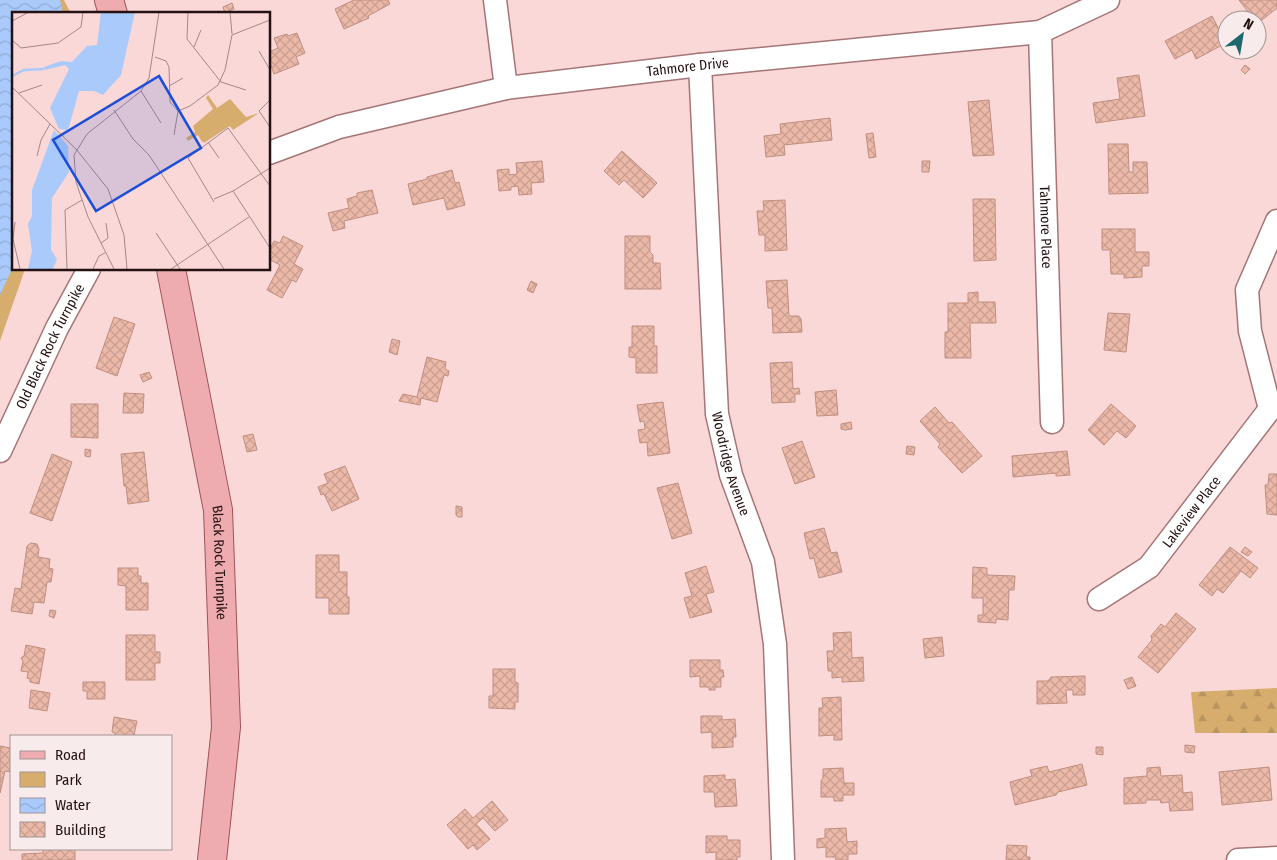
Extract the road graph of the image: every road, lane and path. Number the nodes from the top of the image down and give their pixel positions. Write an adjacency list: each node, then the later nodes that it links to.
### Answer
1 (495, 0): 5 (street)
2 (1108, 0): 3 (street, Tahmore Drive)
3 (1040, 32): 4 (street, Tahmore Drive); 11 (street, Tahmore Place)
4 (700, 65): 5 (street, Tahmore Drive); 16 (street, Woodridge Avenue)
5 (506, 88): 6 (street, Tahmore Drive)
6 (270, 153)
7 (1277, 221): 10 (street)
8 (88, 270): 12 (street, Old Black Rock Turnpike)
9 (171, 270): 15 (main road, Black Rock Turnpike)
10 (1274, 410): 13 (street, Lakeview Place)
11 (1052, 422)
12 (0, 452)
13 (1099, 600)
14 (1277, 858): 17 (street)
15 (212, 860)
16 (783, 860)
17 (1238, 860)

